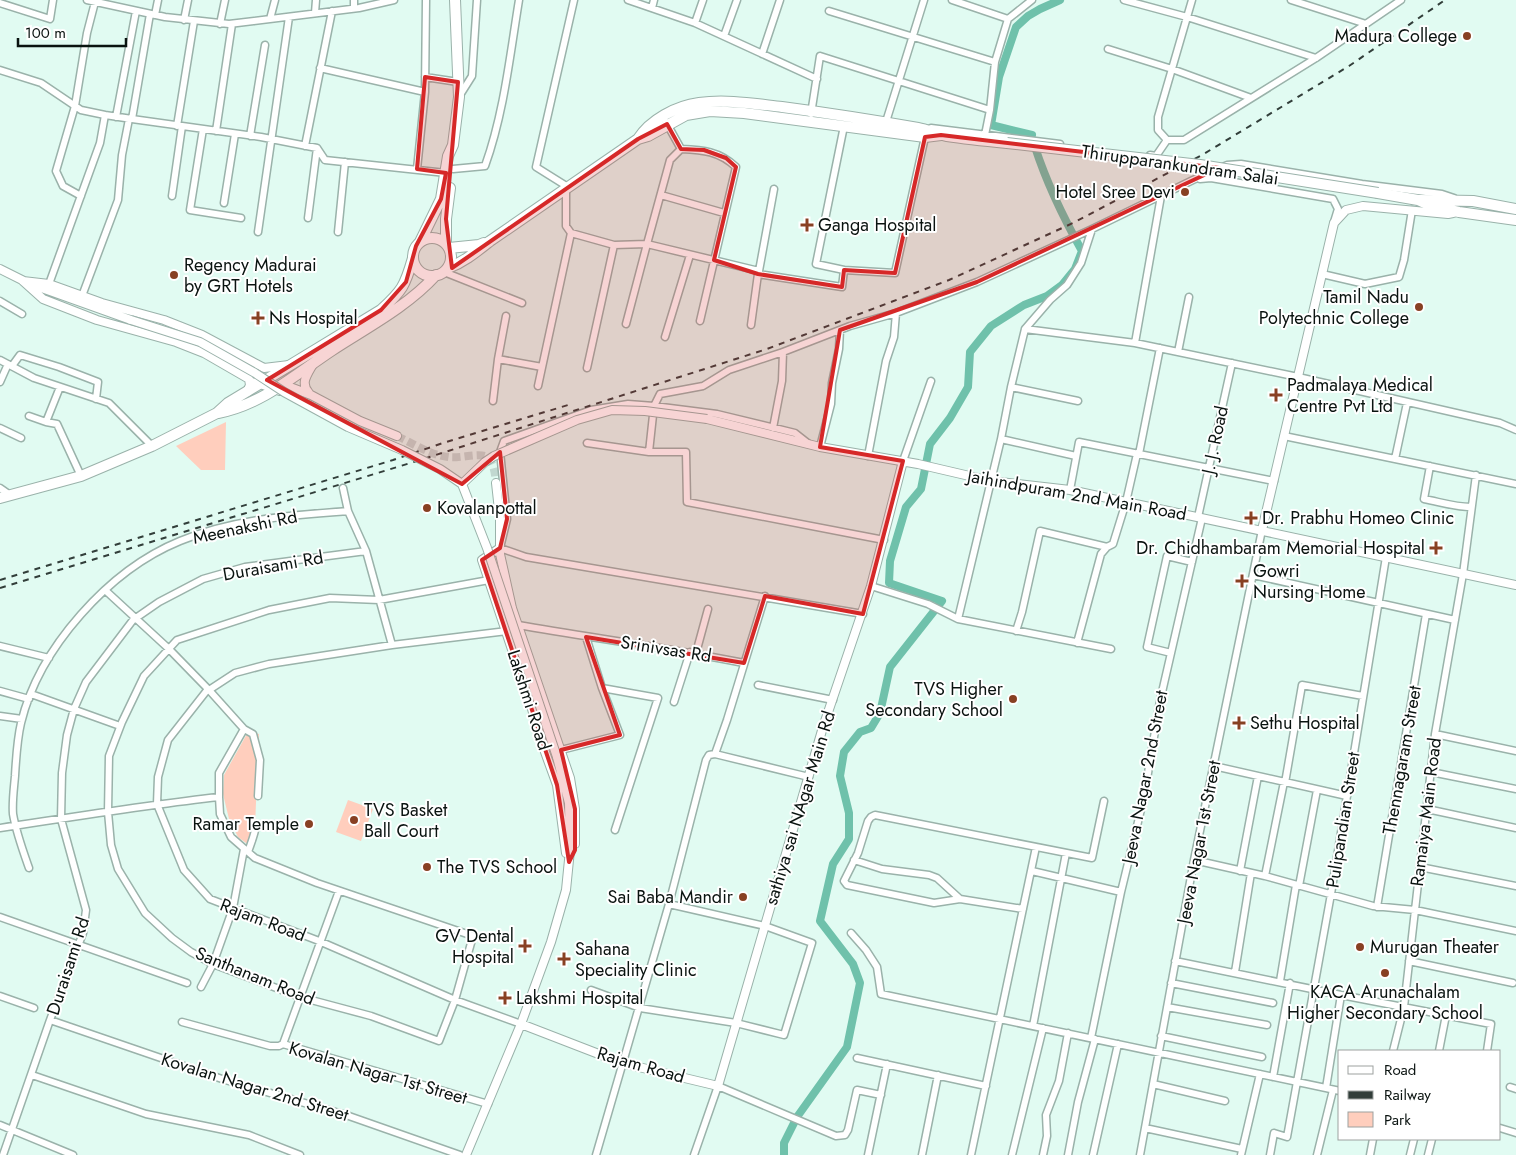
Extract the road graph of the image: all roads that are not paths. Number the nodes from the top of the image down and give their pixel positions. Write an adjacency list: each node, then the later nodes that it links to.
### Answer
1 (53, 0): 29 (street)
2 (87, 0): 28 (street)
3 (125, 0): 30 (street)
4 (158, 0): 38 (street)
5 (188, 0): 43 (street)
6 (225, 0): 37 (street)
7 (274, 0): 41 (street)
8 (316, 0): 36 (street)
9 (354, 0): 31 (street)
10 (394, 0): 31 (street)
11 (426, 0): 59 (street)
12 (455, 0): 62 (main road)
13 (477, 0): 64 (street)
14 (519, 0): 90 (street)
15 (574, 0): 93 (street)
16 (628, 0): 32 (street)
17 (654, 0): 32 (street)
18 (703, 0): 45 (street)
19 (737, 0): 49 (street)
20 (780, 0): 53 (street)
21 (924, 0): 50 (street)
22 (952, 0): 42 (street)
23 (1032, 0): 42 (street)
24 (1124, 0): 40 (street)
25 (1192, 0): 40 (street)
26 (1291, 0): 48 (street)
27 (1401, 0): 48 (street)
28 (95, 2): 30 (street); 66 (street)
29 (0, 3)
30 (124, 8): 33 (street)
31 (354, 8): 34 (street)
32 (652, 8): 45 (street)
33 (136, 11): 38 (street); 70 (street)
34 (332, 11): 36 (street); 56 (street)
35 (829, 11): 50 (street)
36 (315, 13): 39 (street)
37 (222, 14): 46 (street); 47 (street)
38 (153, 15): 43 (street); 71 (street)
39 (289, 17): 41 (street); 83 (street)
40 (1187, 17): 54 (street); 57 (street)
41 (270, 19): 47 (street)
42 (1008, 19): 55 (street)
43 (184, 20): 44 (street)
44 (194, 21): 46 (street); 74 (street)
45 (695, 23): 49 (street)
46 (220, 24): 47 (street)
47 (230, 24): 78 (street)
48 (1366, 24): 54 (street)
49 (724, 36): 53 (street)
50 (912, 38): 55 (street); 61 (street)
51 (265, 45): 82 (street)
52 (1108, 49): 57 (street)
53 (762, 54): 60 (street)
54 (1316, 58): 65 (street)
55 (995, 62): 67 (street)
56 (320, 68): 63 (street); 85 (street)
57 (1172, 69): 65 (street); 84 (street)
58 (0, 70): 66 (street)
59 (425, 77): 62 (street); 63 (street)
60 (817, 79): 61 (street); 68 (street)
61 (899, 80): 67 (street); 76 (street)
62 (458, 82): 64 (main road)
63 (424, 92): 89 (street)
64 (459, 97): 90 (main road)
65 (1251, 98): 84 (street)
66 (75, 106): 69 (street); 96 (street)
67 (990, 110): 81 (street)
68 (812, 111): 72 (main road, Thirupparankundram Salai); 73 (street); 76 (main road, Thirupparankundram Salai)
69 (105, 115): 70 (street); 96 (street)
70 (116, 117): 71 (street)
71 (130, 119): 74 (street); 130 (street)
72 (665, 120): 73 (main road, Thirupparankundram Salai); 87 (street); 93 (main road, Thirupparankundram Salai)
73 (810, 122): 75 (main road, Thirupparankundram Salai)
74 (180, 126): 77 (street); 97 (street)
75 (844, 126): 76 (main road, Thirupparankundram Salai); 124 (street)
76 (885, 127): 79 (main road, Thirupparankundram Salai)
77 (203, 129): 78 (street); 107 (street)
78 (216, 131): 80 (street)
79 (924, 133): 81 (street); 100 (main road, Thirupparankundram Salai, bridge); 124 (street)
80 (236, 134): 82 (street); 102 (street)
81 (985, 135): 84 (street)
82 (250, 136): 83 (street)
83 (272, 139): 85 (street); 112 (street)
84 (1167, 140)
85 (305, 146): 86 (street)
86 (318, 148): 88 (street); 108 (street)
87 (680, 149): 95 (street); 106 (street)
88 (345, 162): 89 (street); 113 (street)
89 (416, 169): 90 (street)
90 (449, 171): 116 (main road); 118 (main road)
91 (1321, 177): 92 (street); 99 (street); 101 (street)
92 (1193, 180): 98 (street); 99 (street)
93 (567, 188): 114 (street); 115 (main road, Thirupparankundram Salai)
94 (774, 189): 126 (street)
95 (661, 195): 106 (street); 117 (street)
96 (81, 196): 129 (street)
97 (172, 196)
98 (1161, 196): 111 (street); 143 (street)
99 (1318, 196): 110 (street)
100 (1418, 200): 101 (main road, Thirupparankundram Salai); 105 (main road, Thirupparankundram Salai)
101 (1460, 200): 103 (main road, Thirupparankundram Salai)
102 (224, 202)
103 (1516, 209)
104 (1412, 210): 105 (street); 110 (street); 127 (street)
105 (1459, 212): 109 (main road, Thirupparankundram Salai)
106 (724, 213): 122 (street)
107 (241, 218)
108 (308, 218)
109 (1516, 220)
110 (1334, 223): 127 (street)
111 (1092, 229): 134 (street); 140 (street)
112 (258, 232)
113 (338, 232)
114 (571, 233): 119 (street); 153 (street)
115 (490, 241): 118 (main road, Thirupparankundram Salai); 125 (main road, Thirupparankundram Salai)
116 (420, 242): 118 (main road); 121 (main road)
117 (647, 244): 119 (street); 120 (street); 138 (street)
118 (448, 245): 125 (main road)
119 (614, 245): 154 (street)
120 (690, 255): 122 (street); 142 (street)
121 (413, 258): 125 (main road); 151 (main road, Thirupparankundram Salai)
122 (714, 260): 126 (street); 137 (street)
123 (0, 269): 128 (street)
124 (844, 270): 126 (street)
125 (443, 272): 133 (street); 149 (main road, Thirupparankundram Salai)
126 (759, 273): 139 (street)
127 (1322, 274): 155 (street)
128 (23, 281): 129 (street); 156 (street); 198 (street, bridge)
129 (49, 284): 130 (street)
130 (82, 296): 151 (street)
131 (1189, 297): 146 (street)
132 (0, 301): 135 (street)
133 (522, 303)
134 (896, 313): 141 (street); 187 (street)
135 (22, 314)
136 (506, 316): 147 (street)
137 (700, 320)
138 (626, 324)
139 (751, 326)
140 (1025, 329): 143 (street); 162 (street)
141 (840, 330): 145 (street); 184 (street)
142 (665, 336)
143 (1135, 343): 144 (street)
144 (1160, 348): 146 (street); 186 (street)
145 (783, 352): 170 (street); 175 (street)
146 (1178, 352): 150 (street)
147 (498, 359): 153 (street); 167 (street)
148 (0, 360): 152 (street)
149 (314, 362): 163 (main road, Thirupparankundram Salai); 165 (street)
150 (1232, 363): 155 (street); 192 (street, J. J. Road)
151 (293, 364): 159 (main road, Thirupparankundram Salai)
152 (10, 365): 158 (street); 161 (street); 166 (street)
153 (542, 367): 160 (street)
154 (587, 368)
155 (1298, 377): 169 (street); 178 (street)
156 (249, 379): 159 (street); 164 (street)
157 (931, 381): 190 (street)
158 (0, 382)
159 (260, 385): 163 (street); 164 (main road, Thirupparankundram Salai)
160 (538, 386)
161 (60, 387): 166 (street); 173 (street)
162 (1011, 387): 168 (street); 180 (street)
163 (274, 390): 165 (street); 171 (main road, Thirupparankundram Salai)
164 (246, 393): 171 (main road, Thirupparankundram Salai)
165 (311, 395): 177 (street)
166 (96, 399): 183 (street)
167 (493, 401)
168 (1078, 401)
169 (1407, 403): 176 (street); 189 (street)
170 (654, 406): 175 (street); 185 (street); 211 (street)
171 (216, 413): 183 (main road, Thirupparankundram Salai)
172 (29, 416): 173 (street)
173 (46, 422): 194 (street)
174 (0, 428): 179 (street)
175 (773, 428): 182 (street)
176 (1516, 430)
177 (397, 436)
178 (1284, 436): 189 (street); 196 (street)
179 (21, 438)
180 (1001, 439): 188 (street); 195 (street)
181 (587, 443): 185 (street)
182 (810, 444): 184 (street, Jaihindpuram 2nd Main Road); 198 (street, Jaihindpuram 2nd Main Road, bridge)
183 (152, 446): 194 (main road, Thirupparankundram Salai)
184 (820, 447): 187 (street, Jaihindpuram 2nd Main Road)
185 (649, 452): 209 (street)
186 (1138, 454): 188 (street); 192 (street); 204 (street)
187 (868, 456): 190 (street, Jaihindpuram 2nd Main Road)
188 (1076, 456): 202 (street)
189 (1395, 459): 191 (street)
190 (904, 461): 195 (street, Jaihindpuram 2nd Main Road); 209 (street, sathiya sai NAgar Main Rd)
191 (1430, 466): 193 (street); 205 (street)
192 (1209, 469): 196 (street); 207 (street, J. J. Road)
193 (1476, 475): 199 (street); 205 (street, Ramaiya Main Road)
194 (81, 476): 203 (main road, Thirupparankundram Salai)
195 (991, 481): 202 (street, Jaihindpuram 2nd Main Road); 228 (street)
196 (1274, 481): 208 (street)
197 (496, 483): 211 (street, Lakshmi Road)
198 (462, 484): 258 (street, bridge)
199 (1516, 484)
200 (0, 488): 203 (street)
201 (343, 488): 206 (street)
202 (1070, 490): 204 (street, Jaihindpuram 2nd Main Road)
203 (5, 497)
204 (1126, 502): 207 (street, Jaihindpuram 2nd Main Road); 210 (street)
205 (1472, 507): 215 (street, Ramaiya Main Road)
206 (348, 511): 212 (street); 220 (street, Meenakshi Rd)
207 (1200, 517): 208 (street, Jaihindpuram 2nd Main Road); 214 (street, Jeeva Nagar 2nd Street)
208 (1262, 530): 213 (street, Jaihindpuram 2nd Main Road); 216 (street, Jeeva Nagar 1st Street)
209 (884, 540): 219 (street, sathiya sai NAgar Main Rd)
210 (1107, 547): 232 (street); 234 (street)
211 (500, 548): 217 (street, Lakshmi Road); 221 (street); 230 (street, Lakshmi Road)
212 (366, 551): 222 (street); 227 (street, Duraisami Rd)
213 (1386, 558): 215 (street, Jaihindpuram 2nd Main Road); 223 (street, Pulipandian Street)
214 (1192, 562): 240 (street, Jeeva Nagar 2nd Street); 240 (street)
215 (1463, 574): 218 (street, Jaihindpuram 2nd Main Road); 229 (street, Ramaiya Main Road)
216 (1253, 575): 223 (street); 260 (street, Jeeva Nagar 1st Street)
217 (489, 580): 222 (street, Santhanam Road); 231 (street, Lakshmi Road)
218 (1516, 585)
219 (871, 586): 225 (street, sathiya sai NAgar Main Rd); 228 (street)
220 (105, 590): 227 (street); 241 (street, Meenakshi Rd)
221 (765, 596): 225 (street); 242 (street)
222 (379, 600): 235 (street); 237 (street, Santhanam Road)
223 (1378, 604): 226 (street); 247 (street, Pulipandian Street)
224 (708, 609): 239 (street)
225 (863, 614): 249 (street, sathiya sai NAgar Main Rd)
226 (1426, 614): 229 (street); 300 (street, Thennagaram Street)
227 (135, 619): 237 (street); 251 (street, Duraisami Rd)
228 (958, 619): 232 (street)
229 (1455, 620): 256 (street, Ramaiya Main Road)
230 (518, 625): 233 (street, Srinivsas Rd); 258 (street, Lakshmi Road)
231 (506, 631): 235 (street, Rajam Road); 285 (street, Lakshmi Road)
232 (1016, 631): 234 (street)
233 (586, 637): 239 (street, Srinivsas Rd); 244 (street)
234 (1077, 642): 238 (street)
235 (392, 645): 245 (street, Rajam Road)
236 (0, 646): 241 (street)
237 (169, 649): 245 (street); 254 (street, Santhanam Road)
238 (1110, 649)
239 (693, 652): 242 (street, Srinivsas Rd); 250 (street)
240 (1171, 653): 296 (street, Jeeva Nagar 2nd Street)
241 (50, 658): 248 (street, Meenakshi Rd)
242 (744, 663): 259 (street)
243 (758, 685): 249 (street)
244 (602, 688): 258 (street); 279 (street)
245 (209, 690): 255 (street); 271 (street, Rajam Road)
246 (0, 691): 248 (street)
247 (1363, 696): 264 (street); 268 (street, Pulipandian Street)
248 (30, 697): 251 (street); 253 (street, Meenakshi Rd)
249 (833, 700): 263 (street, sathiya sai NAgar Main Rd)
250 (674, 702)
251 (74, 709): 254 (street); 274 (street, Duraisami Rd)
252 (0, 716): 253 (street)
253 (22, 719): 276 (street, Meenakshi Rd)
254 (120, 726): 273 (street, Santhanam Road)
255 (244, 729): 267 (street); 269 (street)
256 (1435, 734): 257 (street); 261 (street, Ramaiya Main Road)
257 (1516, 751)
258 (559, 754): 285 (street, Lakshmi Road)
259 (714, 754): 263 (street); 299 (street)
260 (1214, 766): 262 (street); 284 (street, Jeeva Nagar 1st Street)
261 (1431, 772): 265 (street); 272 (street, Ramaiya Main Road)
262 (1258, 776): 264 (street); 289 (street)
263 (809, 777): 305 (street, sathiya sai NAgar Main Rd)
264 (1284, 782): 266 (street); 291 (street)
265 (1516, 789)
266 (1317, 790): 268 (street); 293 (street)
267 (258, 796)
268 (1347, 796): 297 (street, Pulipandian Street)
269 (219, 797): 271 (street); 281 (street)
270 (1104, 801): 282 (street)
271 (157, 804): 273 (street); 301 (street, Rajam Road)
272 (1427, 809): 278 (street); 286 (street, Ramaiya Main Road)
273 (108, 812): 274 (street); 312 (street, Santhanam Road)
274 (61, 819): 276 (street); 309 (street, Duraisami Rd)
275 (256, 825): 281 (street)
276 (16, 826): 277 (street); 287 (street, Meenakshi Rd)
277 (0, 828)
278 (1516, 828)
279 (615, 830)
280 (1036, 847): 282 (street); 283 (street); 288 (street)
281 (244, 849): 295 (street); 301 (street)
282 (1066, 853): 292 (street)
283 (854, 860): 298 (street); 298 (street)
284 (1194, 860): 289 (street); 310 (street, Jeeva Nagar 1st Street)
285 (569, 862): 336 (street, Lakshmi Road)
286 (1420, 867): 294 (street); 303 (street, Ramaiya Main Road)
287 (29, 868)
288 (1032, 871): 292 (street); 302 (street)
289 (1240, 871): 290 (street)
290 (1251, 873): 291 (street); 313 (street)
291 (1265, 876): 293 (street)
292 (1062, 878): 296 (street); 338 (street)
293 (1297, 885): 297 (street); 314 (street)
294 (1516, 886)
295 (339, 890): 308 (street); 325 (street)
296 (1121, 892): 342 (street, Jeeva Nagar 2nd Street)
297 (1330, 894): 300 (street); 320 (street, Pulipandian Street)
298 (960, 900): 302 (street)
299 (669, 904): 305 (street); 330 (street)
300 (1377, 907): 303 (street)
301 (233, 908): 308 (street, Rajam Road); 312 (street)
302 (1023, 909): 332 (street)
303 (1415, 910): 306 (street); 311 (street, Ramaiya Main Road)
304 (0, 917): 309 (street)
305 (765, 926): 335 (street, sathiya sai NAgar Main Rd); 335 (street)
306 (1516, 931)
307 (851, 933): 332 (street)
308 (319, 941): 324 (street); 325 (street, Rajam Road)
309 (78, 945): 315 (street); 333 (street, Duraisami Rd)
310 (1175, 961): 313 (street); 316 (street, Jeeva Nagar 1st Street)
311 (1410, 961): 318 (street); 328 (street, Ramaiya Main Road)
312 (213, 964): 319 (street); 324 (street, Santhanam Road)
313 (1234, 972): 314 (street)
314 (1280, 981): 317 (street)
315 (187, 983)
316 (1171, 983): 326 (street); 327 (street, Jeeva Nagar 1st Street)
317 (1290, 983): 320 (street); 356 (street)
318 (1514, 983)
319 (201, 987)
320 (1313, 988): 322 (street); 357 (street, Pulipandian Street)
321 (591, 990): 330 (street)
322 (1341, 995): 328 (street); 361 (street)
323 (0, 996): 329 (street)
324 (300, 997): 325 (street, Santhanam Road); 343 (street)
325 (455, 1000): 336 (street, Rajam Road)
326 (1273, 1003)
327 (1167, 1007): 337 (street); 341 (street, Jeeva Nagar 1st Street)
328 (1404, 1007): 331 (street); 345 (street, Ramaiya Main Road)
329 (34, 1008)
330 (640, 1008): 335 (street); 351 (street)
331 (1446, 1015): 346 (street); 347 (street)
332 (999, 1018): 338 (street); 360 (street)
333 (50, 1020): 354 (street, Duraisami Rd); 377 (street, Kovalan Nagar 2nd Street)
334 (182, 1022): 343 (street, Kovalan Nagar 1st Street)
335 (736, 1023): 359 (street, sathiya sai NAgar Main Rd)
336 (521, 1024): 351 (street, Rajam Road); 364 (street, Lakshmi Road)
337 (1267, 1025)
338 (1033, 1026): 339 (street)
339 (1043, 1028): 340 (street); 384 (street)
340 (1068, 1033): 342 (street); 385 (street)
341 (1161, 1036): 348 (street, Jeeva Nagar 1st Street); 349 (street)
342 (1093, 1038): 344 (street); 386 (street, Jeeva Nagar 2nd Street)
343 (283, 1044): 364 (street, Kovalan Nagar 1st Street)
344 (1118, 1044): 348 (street); 387 (street)
345 (1394, 1050)
346 (1439, 1050)
347 (1487, 1050)
348 (1158, 1052): 353 (street); 358 (street, Jeeva Nagar 1st Street)
349 (1262, 1057)
350 (857, 1058): 352 (street)
351 (622, 1063): 359 (street, Rajam Road); 379 (street)
352 (888, 1064): 355 (street); 362 (street)
353 (1260, 1074): 356 (street); 373 (street)
354 (32, 1075): 368 (street, Duraisami Rd); 376 (street)
355 (938, 1076): 360 (street); 382 (street)
356 (1273, 1077): 357 (street)
357 (1296, 1082): 361 (street); 389 (street, Pulipandian Street)
358 (1153, 1084): 363 (street); 366 (street, Jeeva Nagar 1st Street)
359 (718, 1086): 362 (street); 380 (street, sathiya sai NAgar Main Rd)
360 (986, 1086): 383 (street)
361 (1333, 1090): 390 (street)
362 (881, 1095): 381 (street)
363 (1225, 1101)
364 (488, 1104): 378 (street, Lakshmi Road)
365 (0, 1125): 368 (street)
366 (1145, 1128): 373 (street); 388 (street, Jeeva Nagar 1st Street)
367 (1501, 1128): 369 (street)
368 (12, 1129): 374 (street, Duraisami Rd); 375 (street)
369 (1516, 1132)
370 (1373, 1140): 391 (street)
371 (1414, 1140): 392 (street)
372 (1432, 1140): 393 (street)
373 (1242, 1152)
374 (3, 1155)
375 (73, 1155)
376 (300, 1155)
377 (460, 1155)
378 (466, 1155)
379 (596, 1155)
380 (694, 1155)
381 (868, 1155)
382 (922, 1155)
383 (970, 1155)
384 (1012, 1155)
385 (1043, 1155)
386 (1068, 1155)
387 (1093, 1155)
388 (1140, 1155)
389 (1270, 1155)
390 (1318, 1155)
391 (1370, 1155)
392 (1410, 1155)
393 (1428, 1155)

